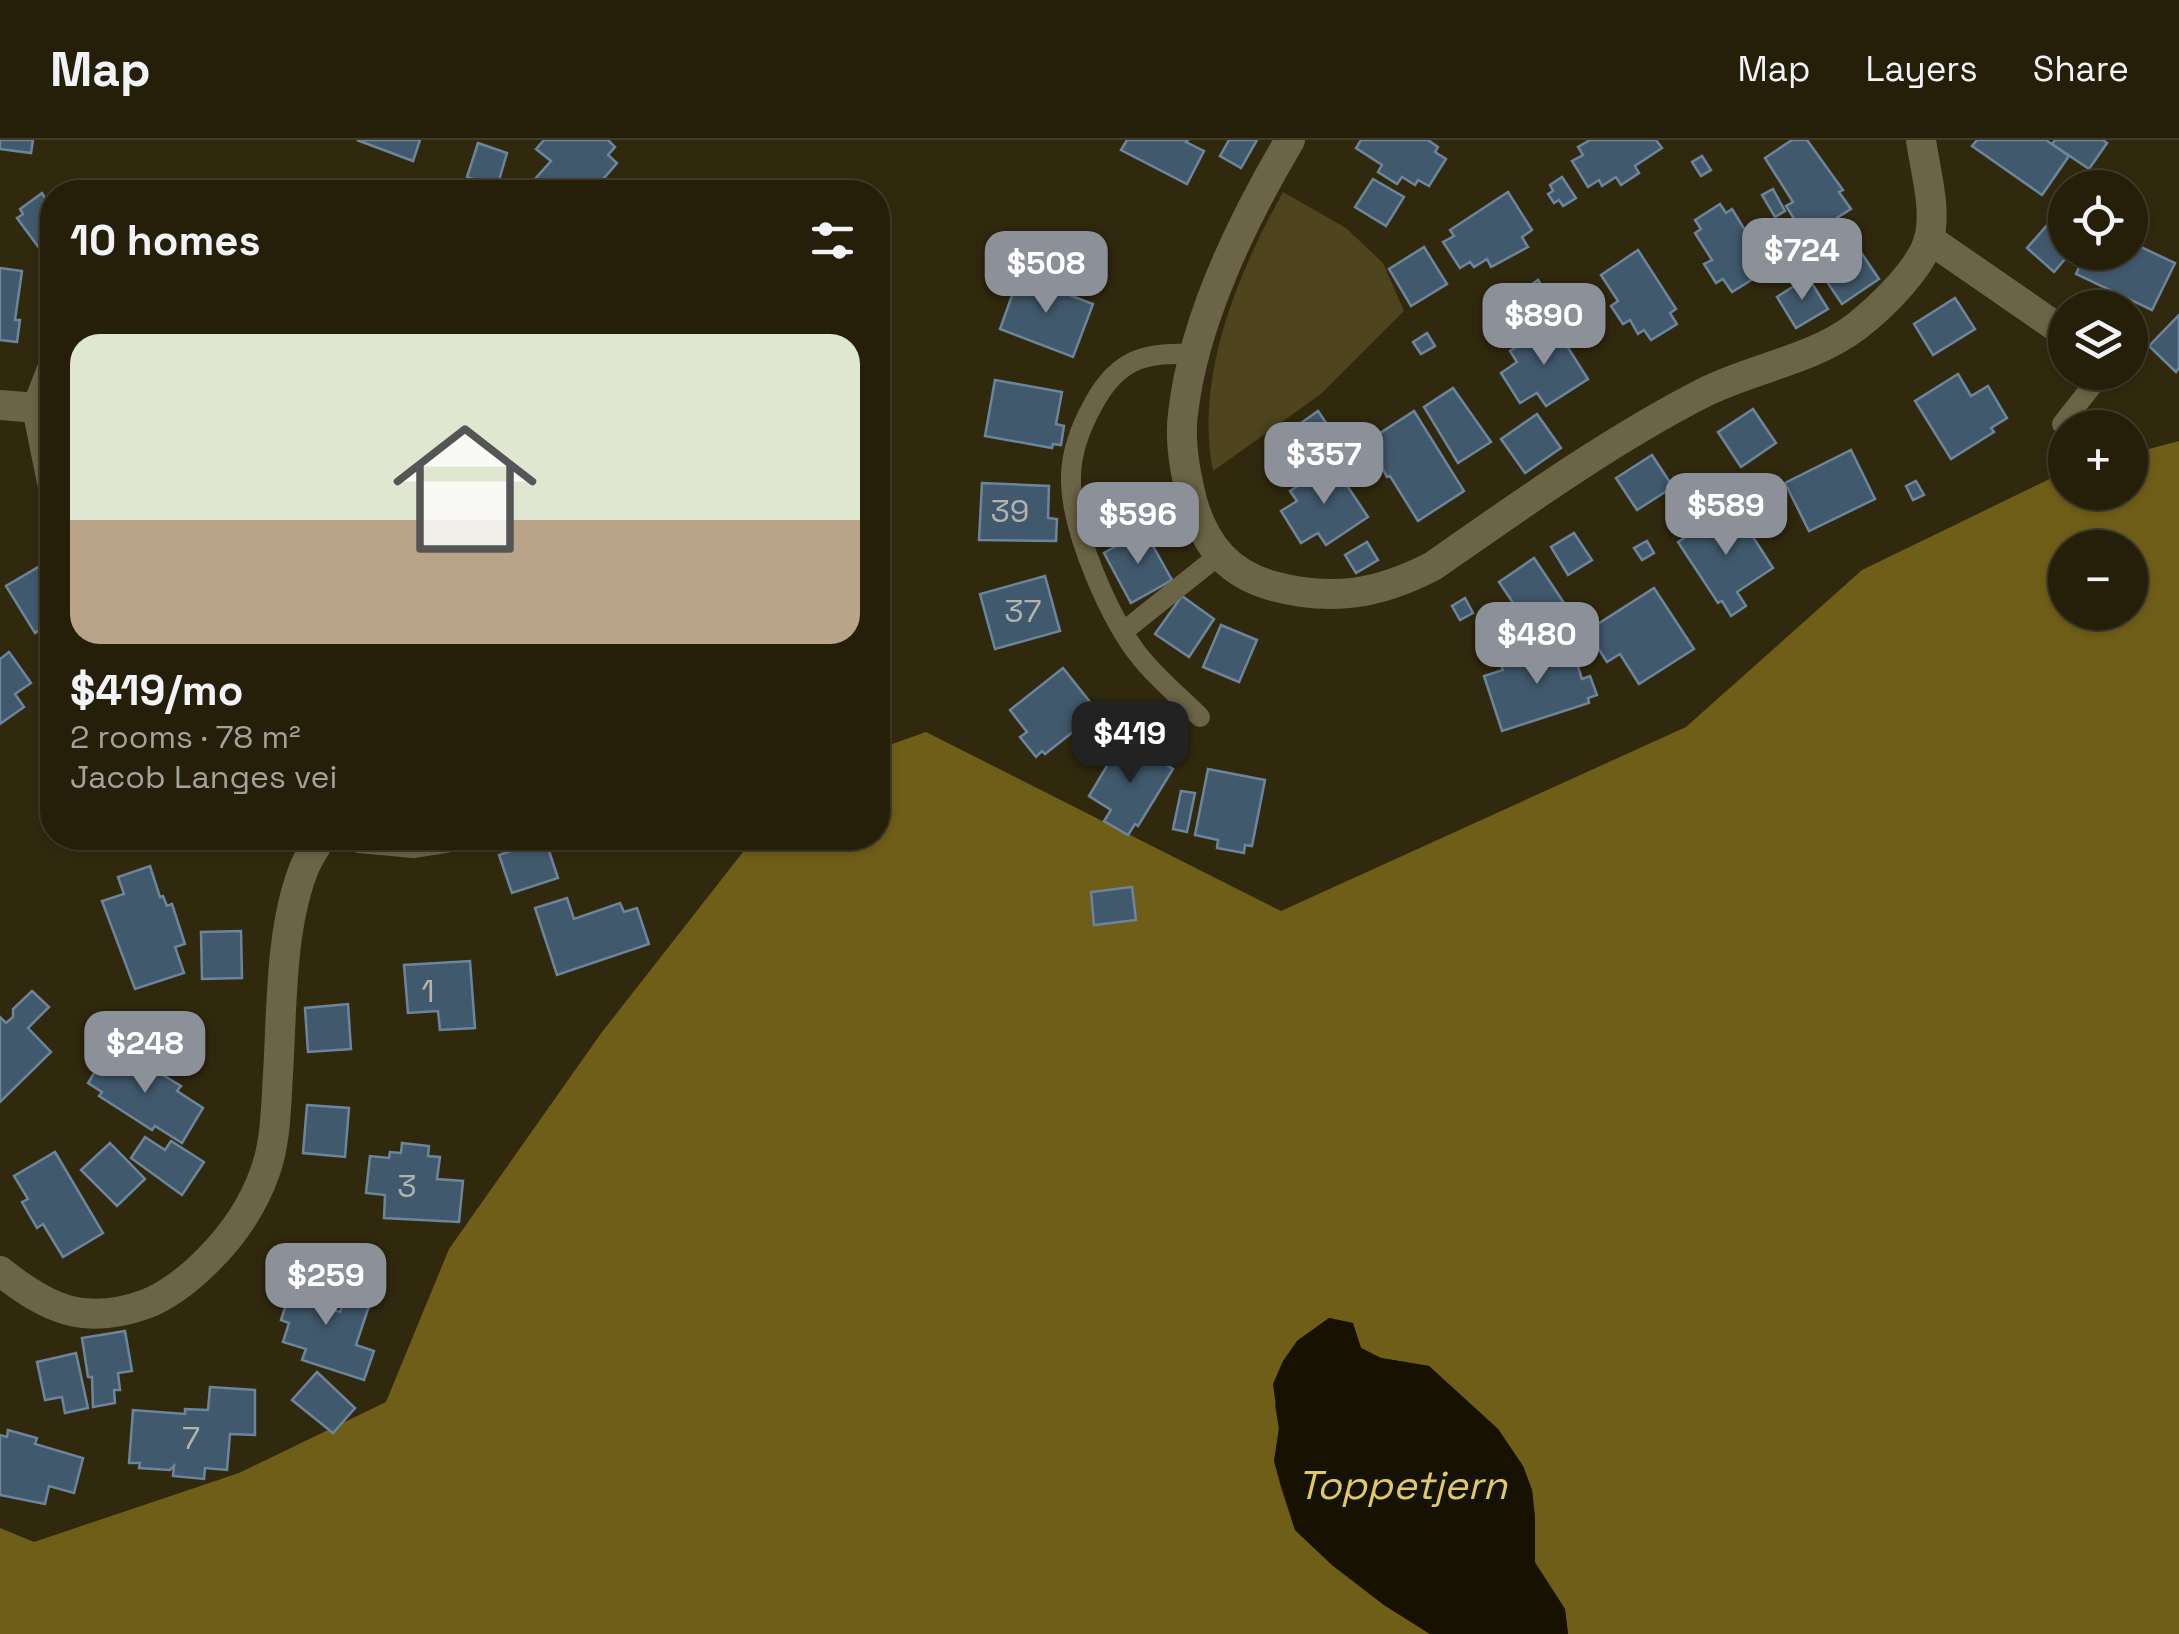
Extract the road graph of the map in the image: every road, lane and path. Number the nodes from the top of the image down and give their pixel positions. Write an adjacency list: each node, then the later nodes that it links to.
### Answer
1 (1290, 140): 5 (street)
2 (1922, 140): 3 (street)
3 (1929, 239): 4 (street); 12 (street)
4 (2048, 322)
5 (1196, 354): 12 (street); 13 (lane)
6 (2089, 390): 10 (lane)
7 (40, 398): 9 (street)
8 (0, 405): 9 (street)
9 (36, 408): 11 (street)
10 (2073, 410)
11 (40, 426)
12 (1218, 556): 13 (lane)
13 (1124, 632): 14 (lane)
14 (1200, 718)
15 (314, 850): 16 (street)
16 (0, 1272)

